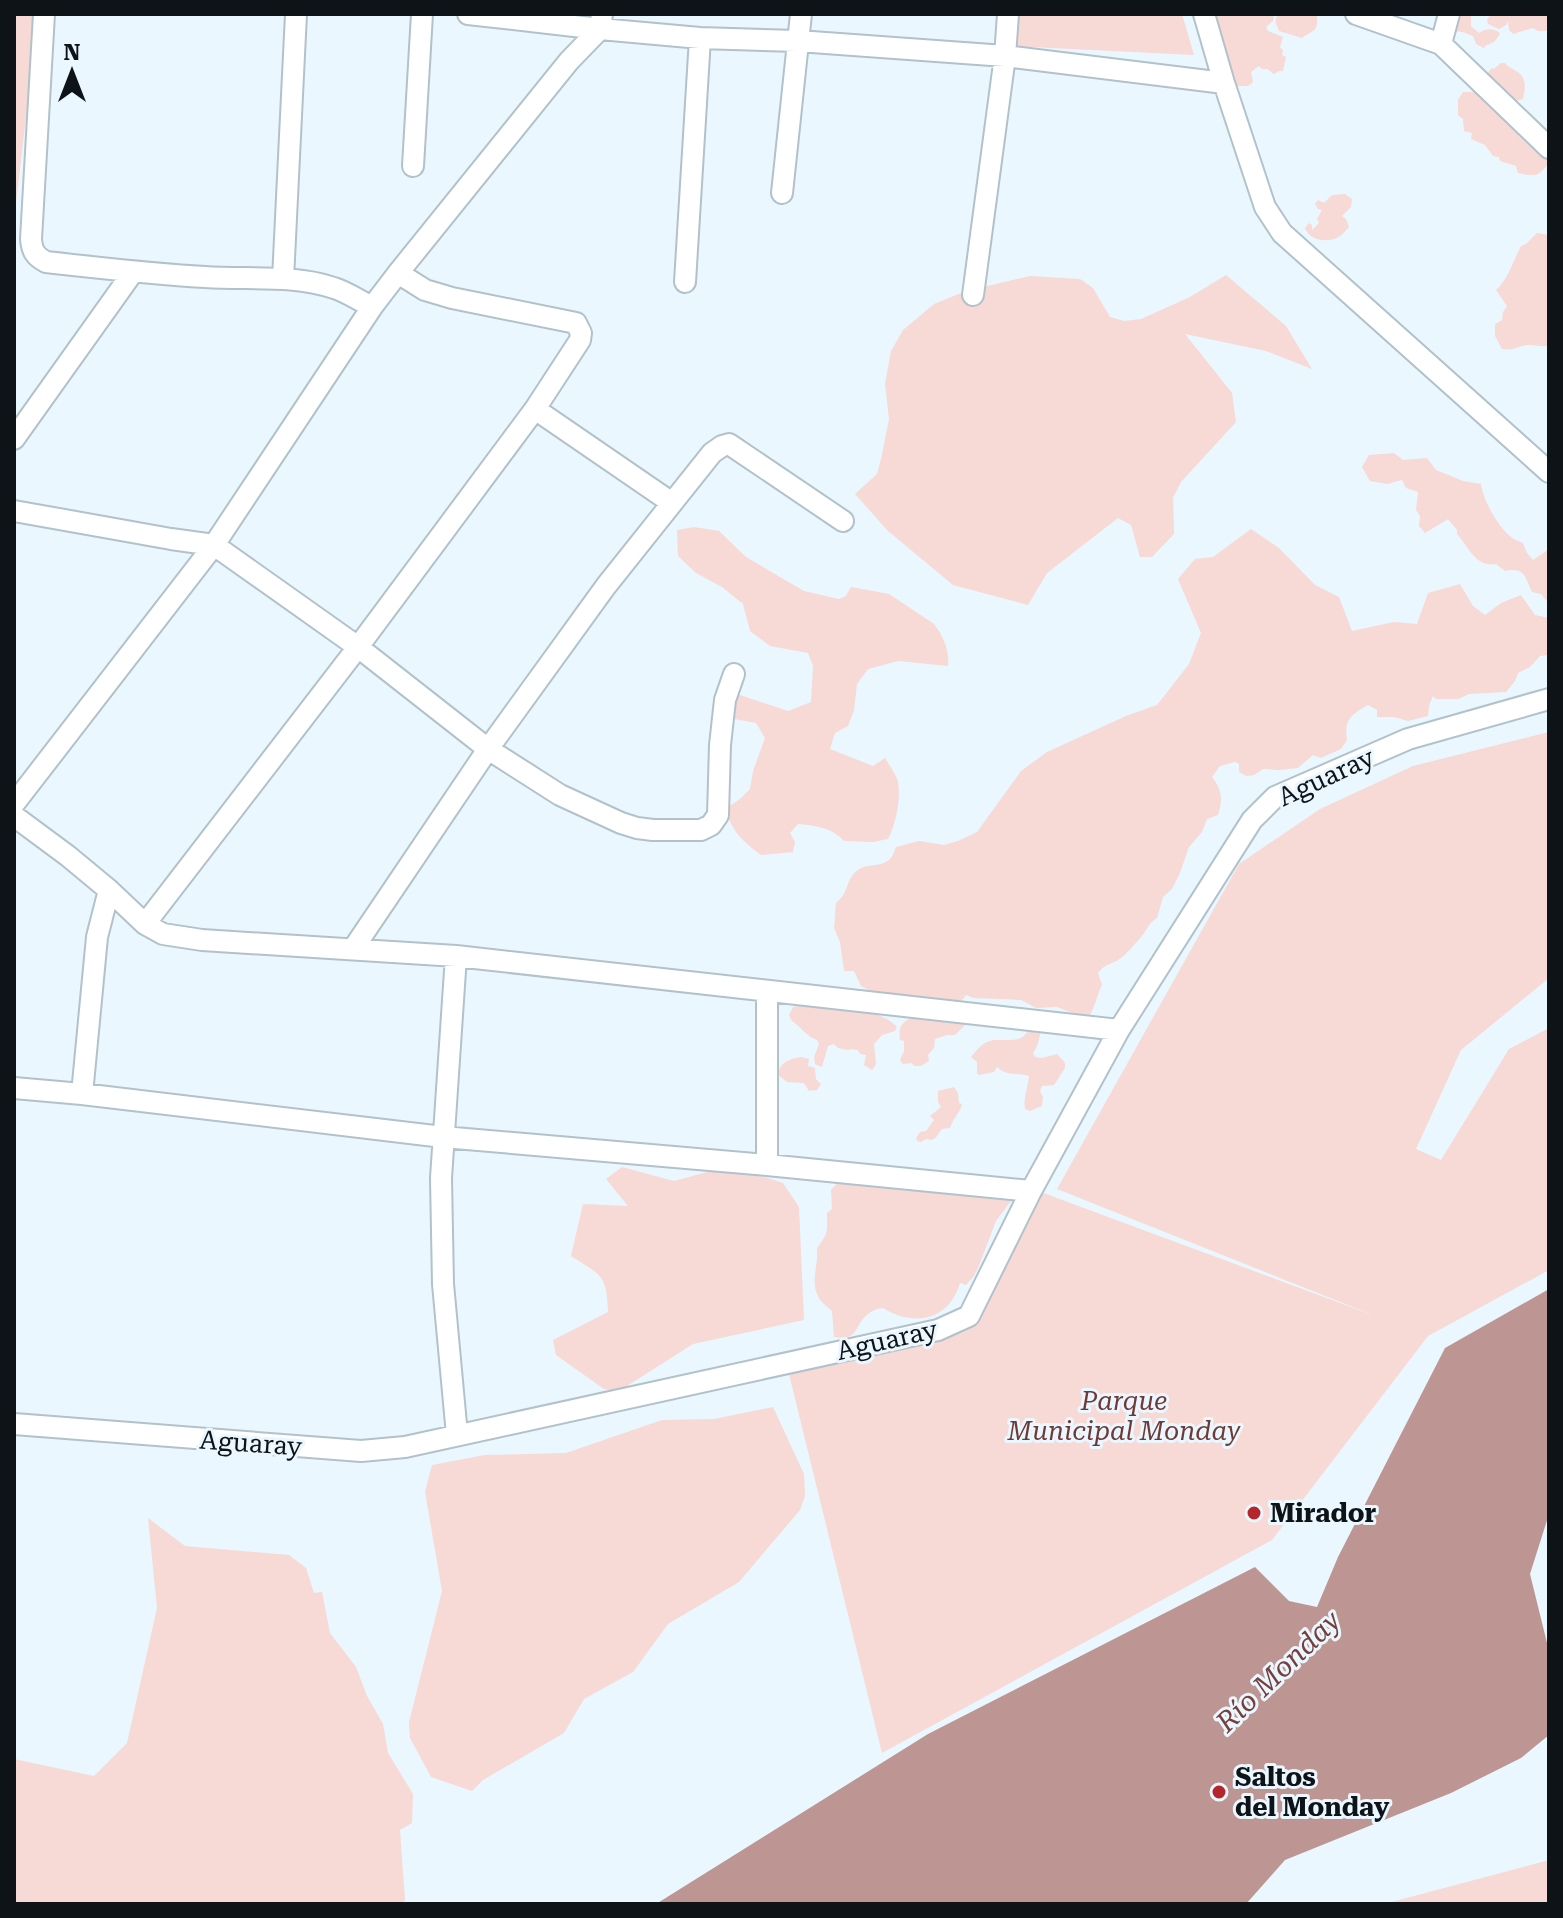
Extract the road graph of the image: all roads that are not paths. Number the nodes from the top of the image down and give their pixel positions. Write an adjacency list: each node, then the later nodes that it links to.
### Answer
1 (44, 14): 19 (street)
2 (296, 14): 21 (street)
3 (422, 14): 17 (street)
4 (468, 14): 10 (street)
5 (801, 14): 12 (street)
6 (1008, 14): 14 (street)
7 (1204, 14): 15 (street)
8 (1356, 14): 13 (street)
9 (1449, 14): 13 (street)
10 (601, 22): 11 (street); 20 (street)
11 (700, 38): 12 (street); 22 (street)
12 (798, 41): 14 (street); 18 (street)
13 (1441, 44): 16 (street)
14 (1005, 56): 15 (street); 23 (street)
15 (1224, 83): 27 (street)
16 (1549, 148)
17 (413, 166)
18 (782, 193)
19 (133, 272): 21 (street); 26 (street)
20 (398, 273): 24 (street); 25 (street)
21 (283, 279): 24 (street)
22 (685, 282)
23 (973, 295)
24 (372, 307): 31 (street)
25 (535, 409): 28 (street); 32 (street)
26 (14, 439)
27 (1549, 472)
28 (672, 503): 30 (street); 35 (street)
29 (14, 511): 31 (street)
30 (843, 521)
31 (214, 545): 32 (street); 36 (street)
32 (358, 647): 35 (street); 39 (street)
33 (734, 674): 35 (street)
34 (1549, 699): 43 (street, Aguaray)
35 (488, 749): 40 (street)
36 (14, 804)
37 (14, 816): 38 (street)
38 (109, 890): 39 (street); 45 (street)
39 (145, 924): 40 (street)
40 (353, 949): 41 (street)
41 (456, 956): 42 (street); 46 (street)
42 (767, 991): 43 (street); 47 (street)
43 (1119, 1030): 48 (street, Aguaray)
44 (14, 1088): 45 (street)
45 (82, 1094): 46 (street)
46 (443, 1137): 47 (street); 50 (street)
47 (767, 1165): 48 (street)
48 (1031, 1191): 50 (street, Aguaray)
49 (14, 1424): 50 (street, Aguaray)
50 (457, 1435)

